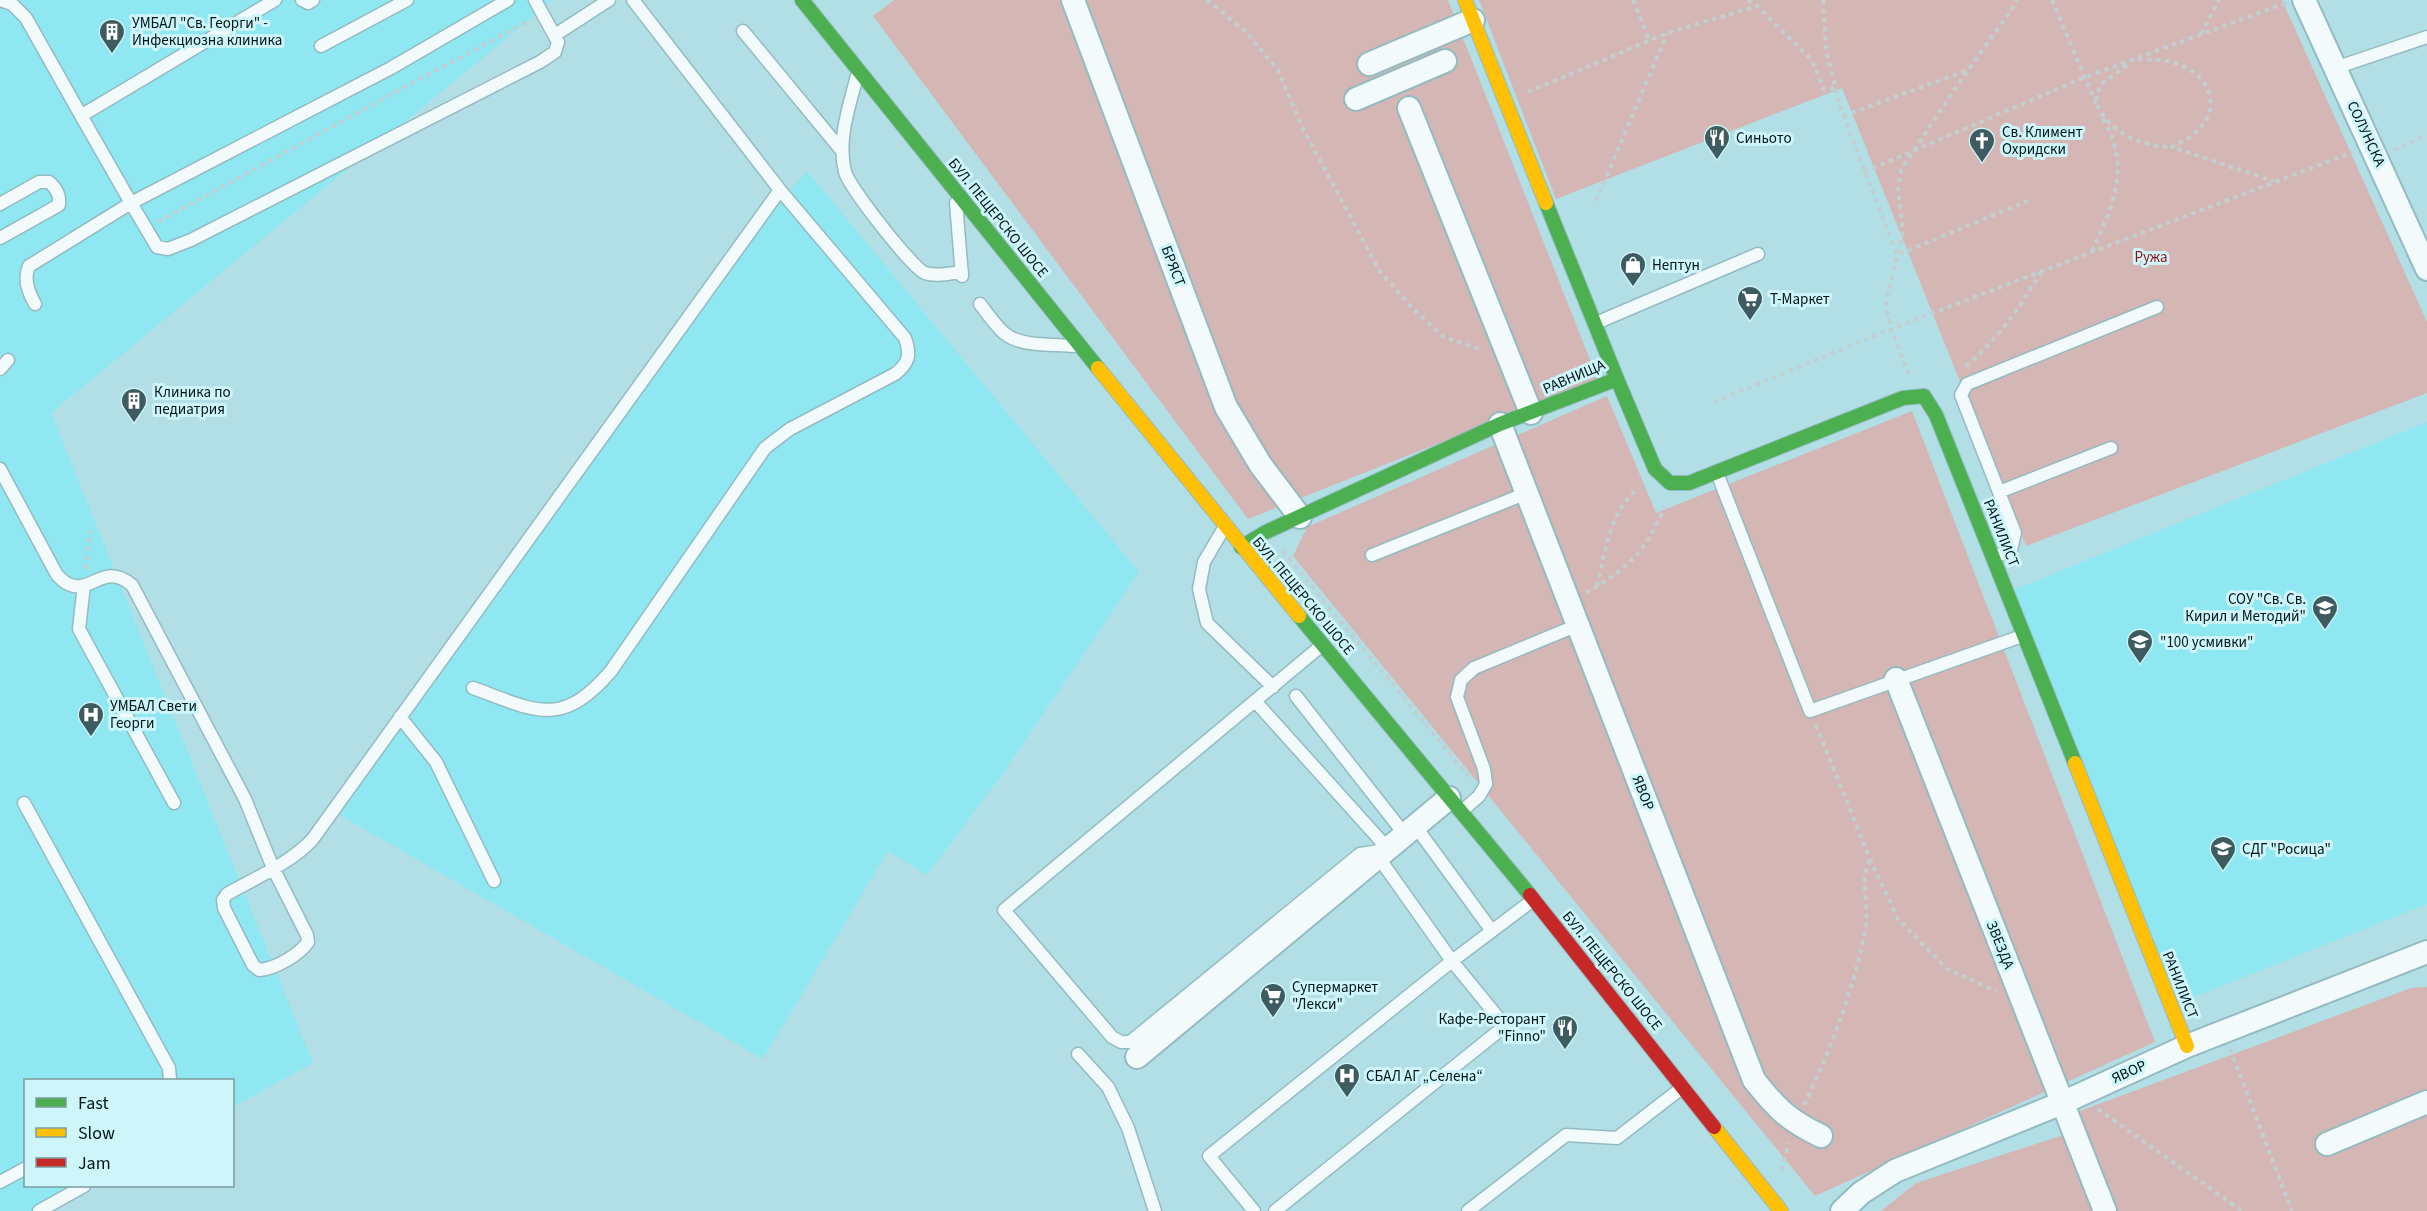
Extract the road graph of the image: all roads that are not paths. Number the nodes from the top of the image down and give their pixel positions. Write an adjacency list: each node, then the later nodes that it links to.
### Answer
1 (0, 0): 24 (lane)
2 (275, 0): 24 (lane)
3 (302, 0): 4 (lane)
4 (313, 0)
5 (407, 0): 17 (lane)
6 (508, 0): 28 (lane)
7 (535, 0): 15 (lane)
8 (609, 0): 15 (lane)
9 (633, 0): 26 (lane)
10 (802, 0): 20 (street, БУЛ. ПЕЩЕРСКО ШОСЕ)
11 (1072, 0): 46 (street, БРЯСТ)
12 (2304, 0): 19 (street, СОЛУНСКА)
13 (1469, 10): 21 (street); 36 (street, РАВНИЩА)
14 (743, 31): 25 (lane)
15 (555, 35): 28 (lane)
16 (2427, 37): 19 (lane)
17 (321, 46)
18 (1445, 62): 21 (street)
19 (2336, 68): 32 (street, СОЛУНСКА)
20 (858, 72): 25 (lane); 27 (street, БУЛ. ПЕЩЕРСКО ШОСЕ)
21 (1392, 82): 22 (street)
22 (1356, 99)
23 (1409, 108): 39 (street)
24 (79, 112): 28 (lane)
25 (842, 151): 27 (lane)
26 (780, 190): 57 (lane); 60 (lane)
27 (955, 192): 37 (street, БУЛ. ПЕЩЕРСКО ШОСЕ)
28 (130, 203): 34 (lane)
29 (0, 204): 30 (lane)
30 (0, 238)
31 (1758, 254): 36 (lane)
32 (2427, 269)
33 (980, 303): 37 (lane)
34 (34, 304)
35 (2157, 307): 44 (lane)
36 (1595, 324): 38 (street, РАВНИЩА)
37 (1082, 347): 47 (street, БУЛ. ПЕЩЕРСКО ШОСЕ)
38 (1617, 379): 39 (street, РАВНИЩА); 43 (street)
39 (1531, 413): 40 (street, РАВНИЩА)
40 (1500, 424): 45 (street, ЯВОР); 46 (street, РАВНИЩА)
41 (2111, 448): 44 (lane)
42 (0, 469): 51 (lane)
43 (1717, 472): 50 (street, РАНИЛИСТ); 55 (lane)
44 (1999, 492): 50 (lane)
45 (1527, 493): 49 (lane); 52 (street, ЯВОР)
46 (1300, 517): 48 (street, РАВНИЩА)
47 (1225, 527): 48 (street, БУЛ. ПЕЩЕРСКО ШОСЕ); 56 (lane)
48 (1240, 547): 54 (street, БУЛ. ПЕЩЕРСКО ШОСЕ)
49 (1372, 555)
50 (1993, 558): 53 (street, РАНИЛИСТ)
51 (84, 585): 62 (lane); 65 (lane)
52 (1578, 626): 63 (lane); 78 (street, ЯВОР)
53 (2024, 636): 55 (lane); 71 (street, РАНИЛИСТ)
54 (1322, 645): 56 (lane); 63 (street, БУЛ. ПЕЩЕРСКО ШОСЕ)
55 (1896, 679): 76 (street, ЗВЕЗДА)
56 (1272, 687): 59 (lane)
57 (473, 688)
58 (1296, 696): 64 (lane)
59 (1255, 701): 64 (lane); 64 (lane)
60 (400, 717): 65 (lane); 66 (lane)
61 (24, 803): 74 (lane)
62 (174, 804)
63 (1455, 805): 64 (street); 67 (street, БУЛ. ПЕЩЕРСКО ШОСЕ)
64 (1397, 843): 68 (lane); 70 (lane); 73 (street)
65 (273, 868): 65 (lane)
66 (494, 881)
67 (1534, 900): 68 (lane); 75 (street, БУЛ. ПЕЩЕРСКО ШОСЕ)
68 (1492, 931): 70 (lane)
69 (2427, 952): 71 (street, ЯВОР)
70 (1452, 961): 86 (lane); 87 (lane)
71 (2187, 1046): 76 (street, ЯВОР)
72 (1078, 1054): 85 (lane)
73 (1137, 1057)
74 (170, 1079)
75 (1684, 1086): 83 (street, БУЛ. ПЕЩЕРСКО ШОСЕ); 88 (lane)
76 (2070, 1099): 89 (street, ЯВОР); 90 (street, ЗВЕЗДА)
77 (2427, 1102): 79 (street)
78 (1821, 1136)
79 (2327, 1144)
80 (24, 1169): 81 (lane)
81 (0, 1182)
82 (81, 1187): 84 (lane)
83 (1777, 1205)
84 (39, 1211)
85 (1155, 1211)
86 (1254, 1211)
87 (1275, 1211)
88 (1468, 1211)
89 (1842, 1211)
90 (2105, 1211)

